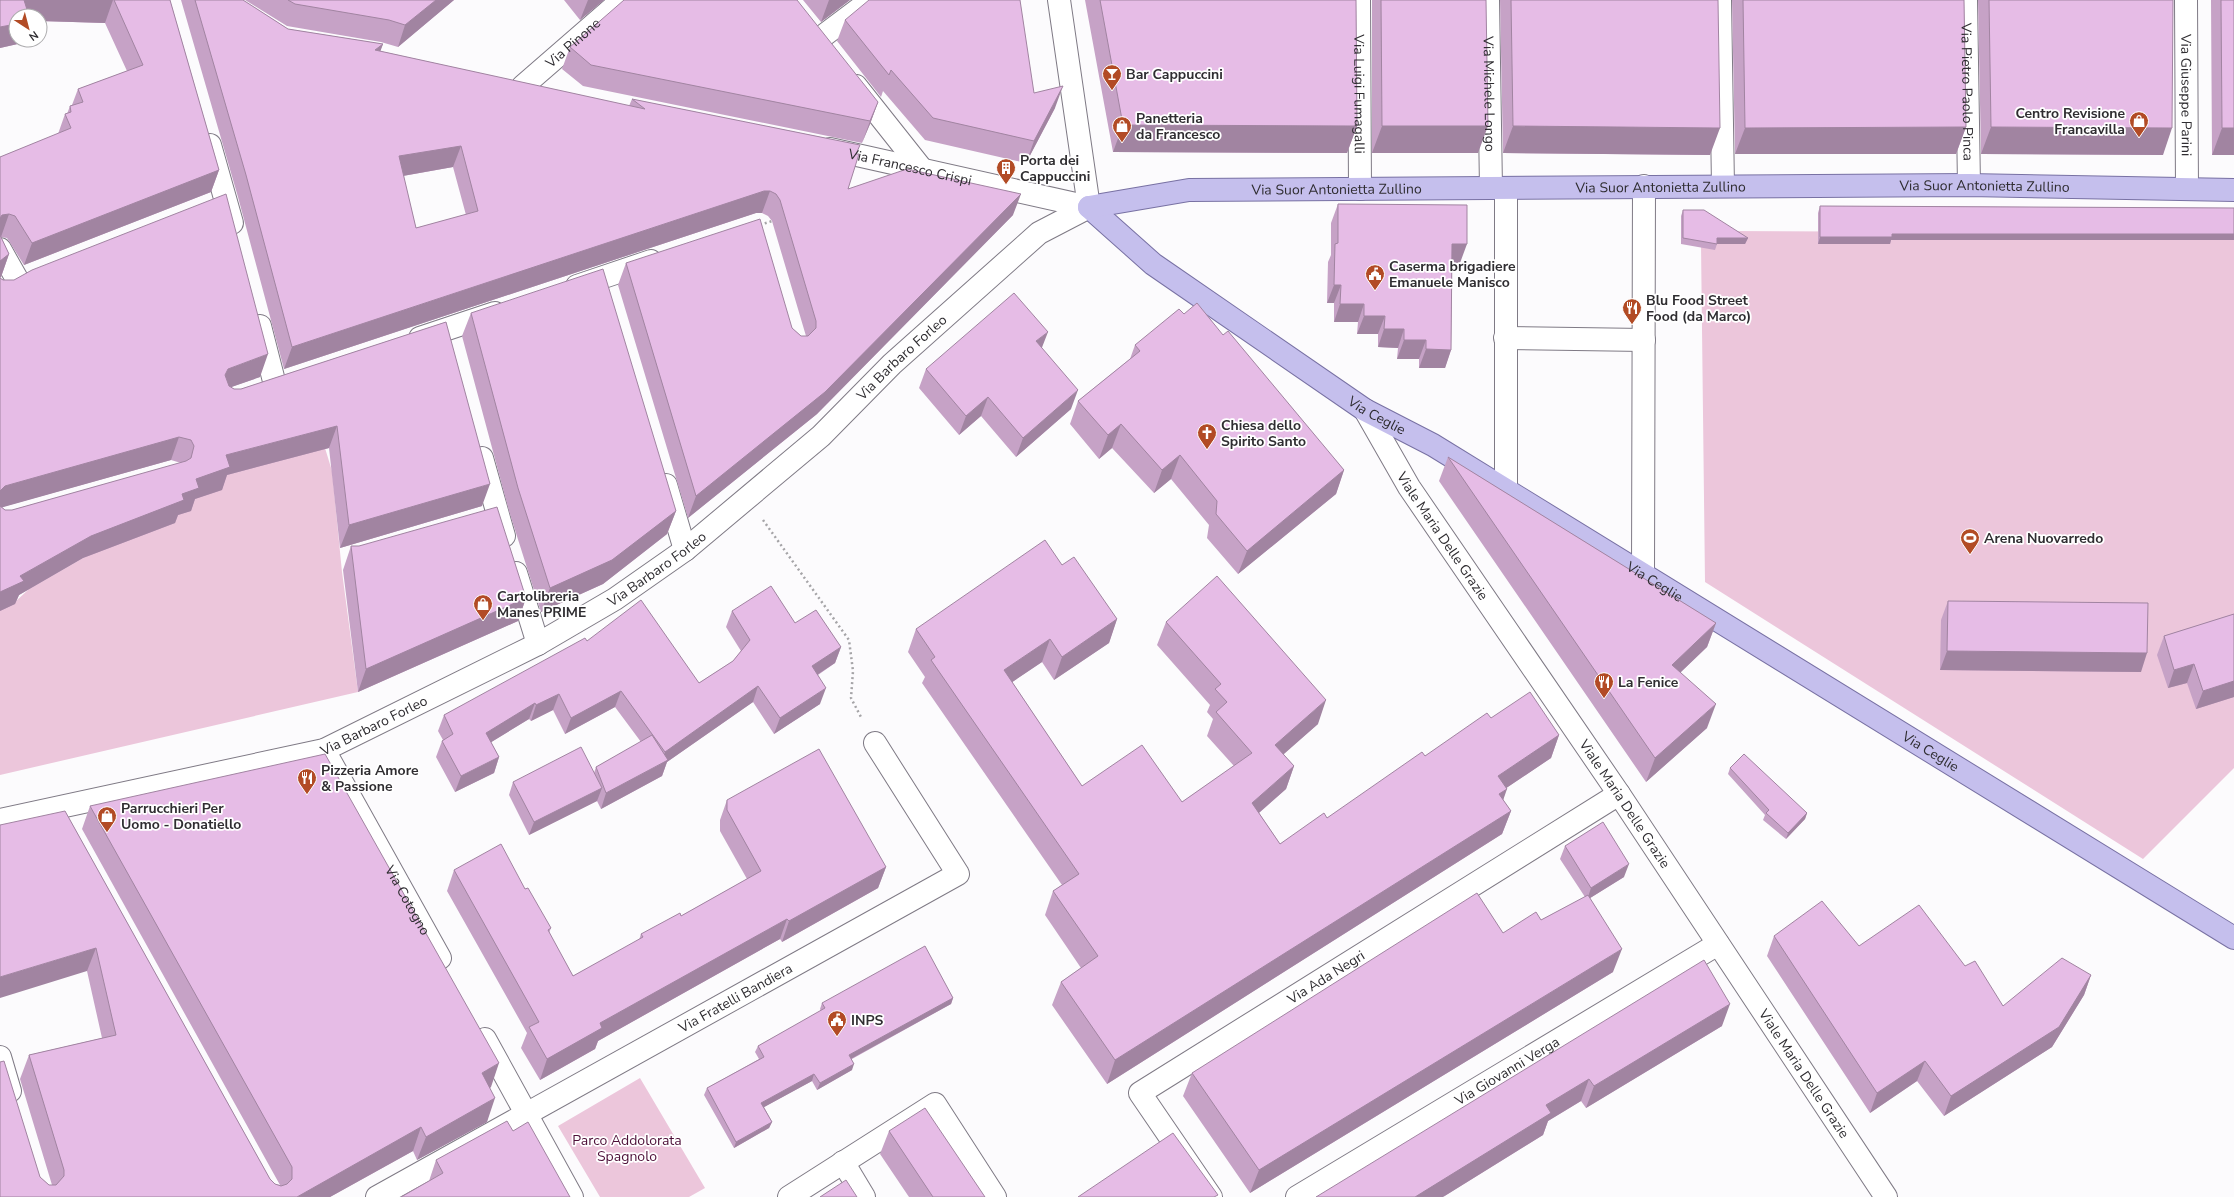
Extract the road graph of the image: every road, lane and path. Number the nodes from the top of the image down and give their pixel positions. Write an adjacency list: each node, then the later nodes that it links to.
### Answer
1 (622, 0): 10 (street, Via Pinone)
2 (871, 0): 14 (street)
3 (1059, 0): 23 (street)
4 (1359, 0): 19 (street, Via Luigi Fumagalli)
5 (1488, 0): 18 (street, Via Michele Longo)
6 (1720, 0): 17 (street)
7 (1966, 0): 15 (street, Via Pietro Paolo Pinca)
8 (2186, 0): 20 (street, Via Giuseppe Parini)
9 (500, 81): 10 (street)
10 (523, 86): 11 (street)
11 (547, 91)
12 (204, 126): 22 (street)
13 (812, 145): 14 (street, Via Francesco Crispi)
14 (921, 168): 23 (street, Via Francesco Crispi)
15 (1969, 185): 17 (main road, Via Suor Antonietta Zullino); 20 (main road, Via Suor Antonietta Zullino)
16 (1644, 186): 17 (main road, Via Suor Antonietta Zullino); 18 (main road, Via Suor Antonietta Zullino); 39 (street)
17 (1723, 186)
18 (1498, 188): 19 (main road, Via Suor Antonietta Zullino); 38 (street, Via Michele Longo)
19 (1360, 189): 23 (main road, Via Suor Antonietta Zullino)
20 (2187, 189): 21 (main road, Via Suor Antonietta Zullino)
21 (2234, 190)
22 (226, 200): 24 (street); 27 (street)
23 (1089, 207): 43 (main road, Via Ceglie); 47 (street, Via Barbaro Forleo)
24 (204, 209)
25 (783, 217): 26 (path)
26 (760, 225)
27 (238, 246)
28 (0, 249): 32 (street)
29 (670, 255): 31 (street)
30 (40, 272): 32 (street)
31 (603, 277): 33 (street); 34 (street)
32 (9, 287)
33 (558, 292)
34 (610, 300)
35 (514, 307): 37 (street)
36 (255, 308): 42 (street)
37 (447, 329): 40 (street); 41 (street)
38 (1505, 338): 39 (street); 46 (street, Via Michele Longo)
39 (1644, 340): 49 (street)
40 (402, 344)
41 (453, 351)
42 (298, 378)
43 (1365, 410): 46 (main road, Via Ceglie); 53 (street, Viale Maria Delle Grazie)
44 (477, 441): 50 (street)
45 (660, 467): 48 (street)
46 (1506, 492): 49 (main road, Via Ceglie)
47 (748, 499): 48 (street, Via Barbaro Forleo); 51 (path)
48 (685, 550): 50 (street, Via Barbaro Forleo)
49 (1643, 574): 57 (main road, Via Ceglie)
50 (538, 644): 52 (street, Via Barbaro Forleo)
51 (875, 743): 63 (street, Via Fratelli Bandiera)
52 (324, 750): 54 (street, Via Barbaro Forleo); 59 (street, Via Cotogno)
53 (1619, 794): 58 (street, Viale Maria Delle Grazie); 70 (street, Via Ada Negri)
54 (55, 807): 55 (street, Via Barbaro Forleo); 56 (street)
55 (0, 820)
56 (66, 828)
57 (2234, 938)
58 (1718, 944): 71 (street, Via Giovanni Verga); 72 (street, Viale Maria Delle Grazie)
59 (448, 974)
60 (476, 1023): 63 (street)
61 (0, 1057): 62 (street)
62 (16, 1109)
63 (526, 1113): 65 (street, Via Fratelli Bandiera); 66 (street)
64 (843, 1162): 67 (street); 68 (street); 69 (street)
65 (377, 1197)
66 (572, 1197)
67 (789, 1197)
68 (864, 1197)
69 (995, 1197)
70 (1212, 1197)
71 (1297, 1197)
72 (1886, 1197)

